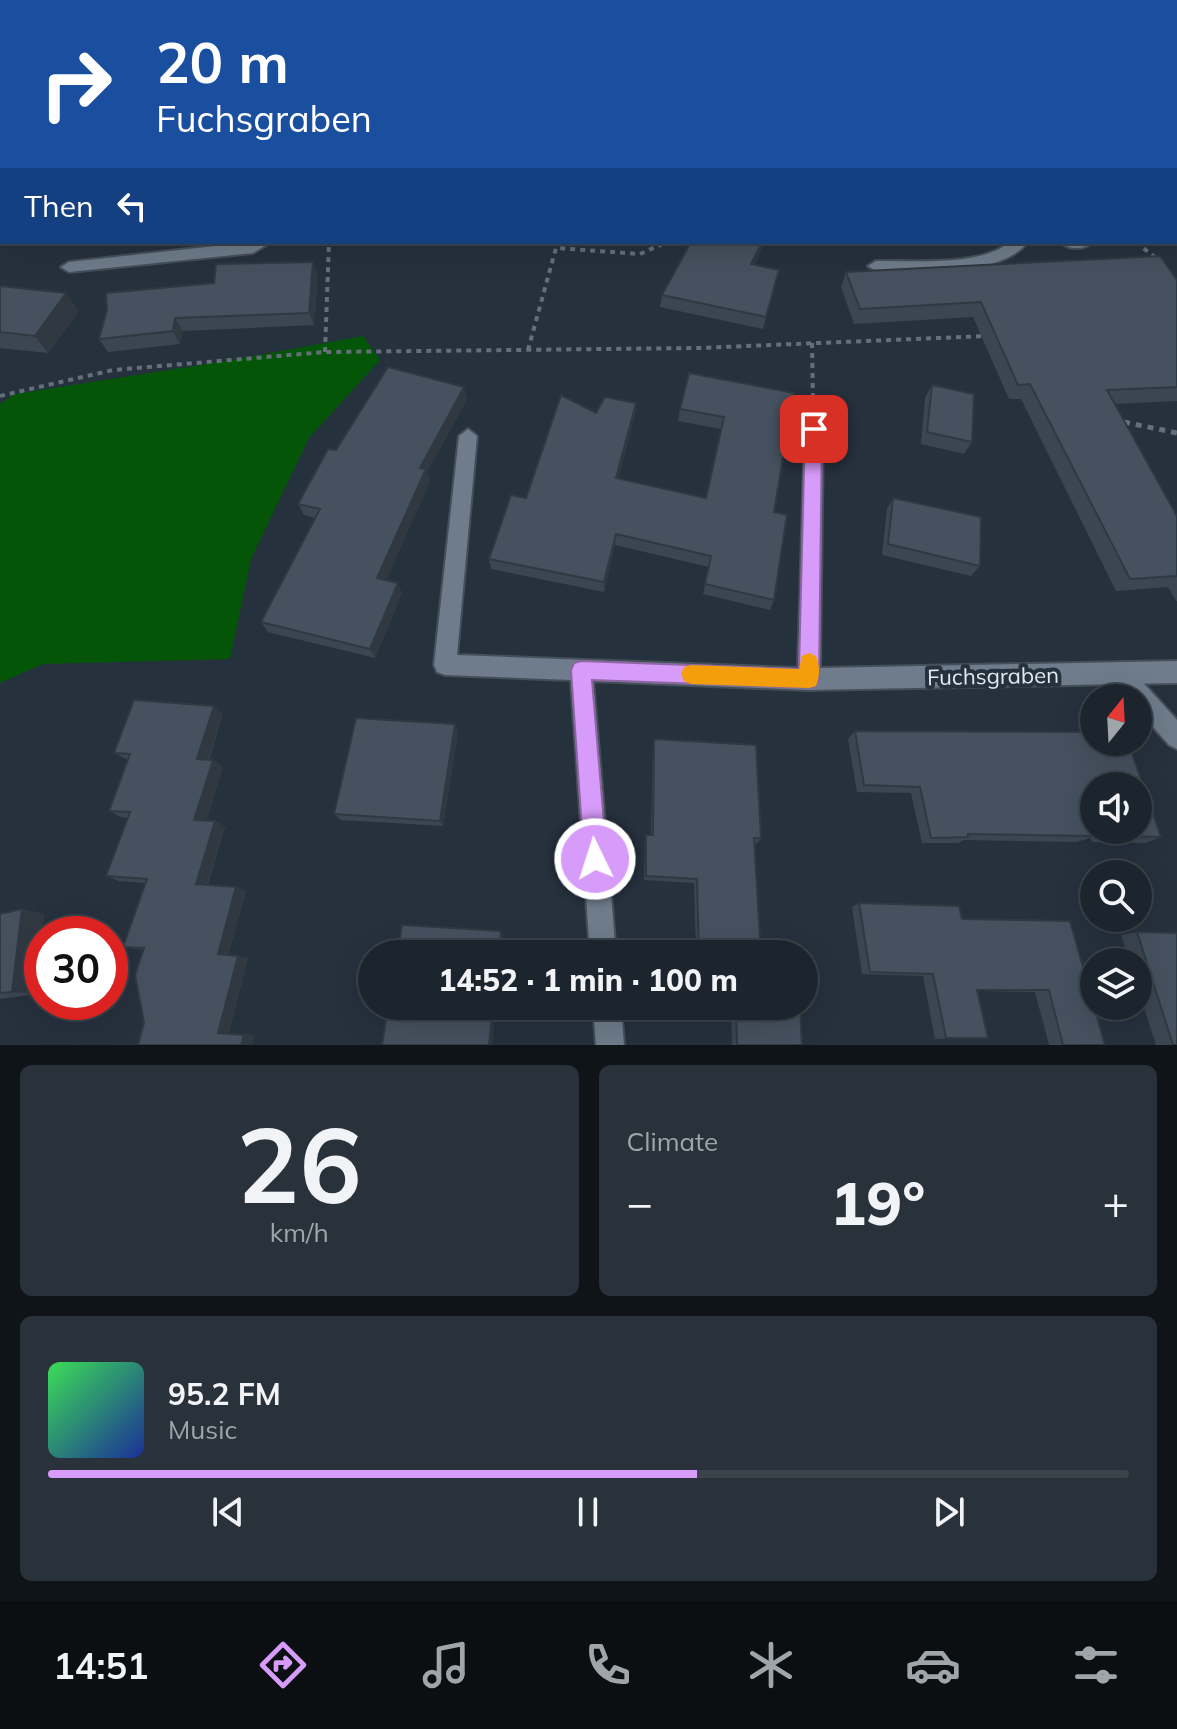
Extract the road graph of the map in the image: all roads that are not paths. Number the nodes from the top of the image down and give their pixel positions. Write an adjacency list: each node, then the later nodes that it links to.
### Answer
1 (260, 244): 4 (street)
2 (1018, 244): 3 (street)
3 (876, 266)
4 (69, 267)
5 (814, 429): 10 (street)
6 (468, 436): 7 (street, Fuchsgraben)
7 (581, 670): 10 (street, Fuchsgraben); 12 (street)
8 (1177, 672): 9 (street, Fuchsgraben)
9 (1120, 673): 10 (street, Fuchsgraben); 11 (street)
10 (809, 679)
11 (1177, 737)
12 (602, 940)
13 (608, 1020): 14 (street)
14 (610, 1045)

